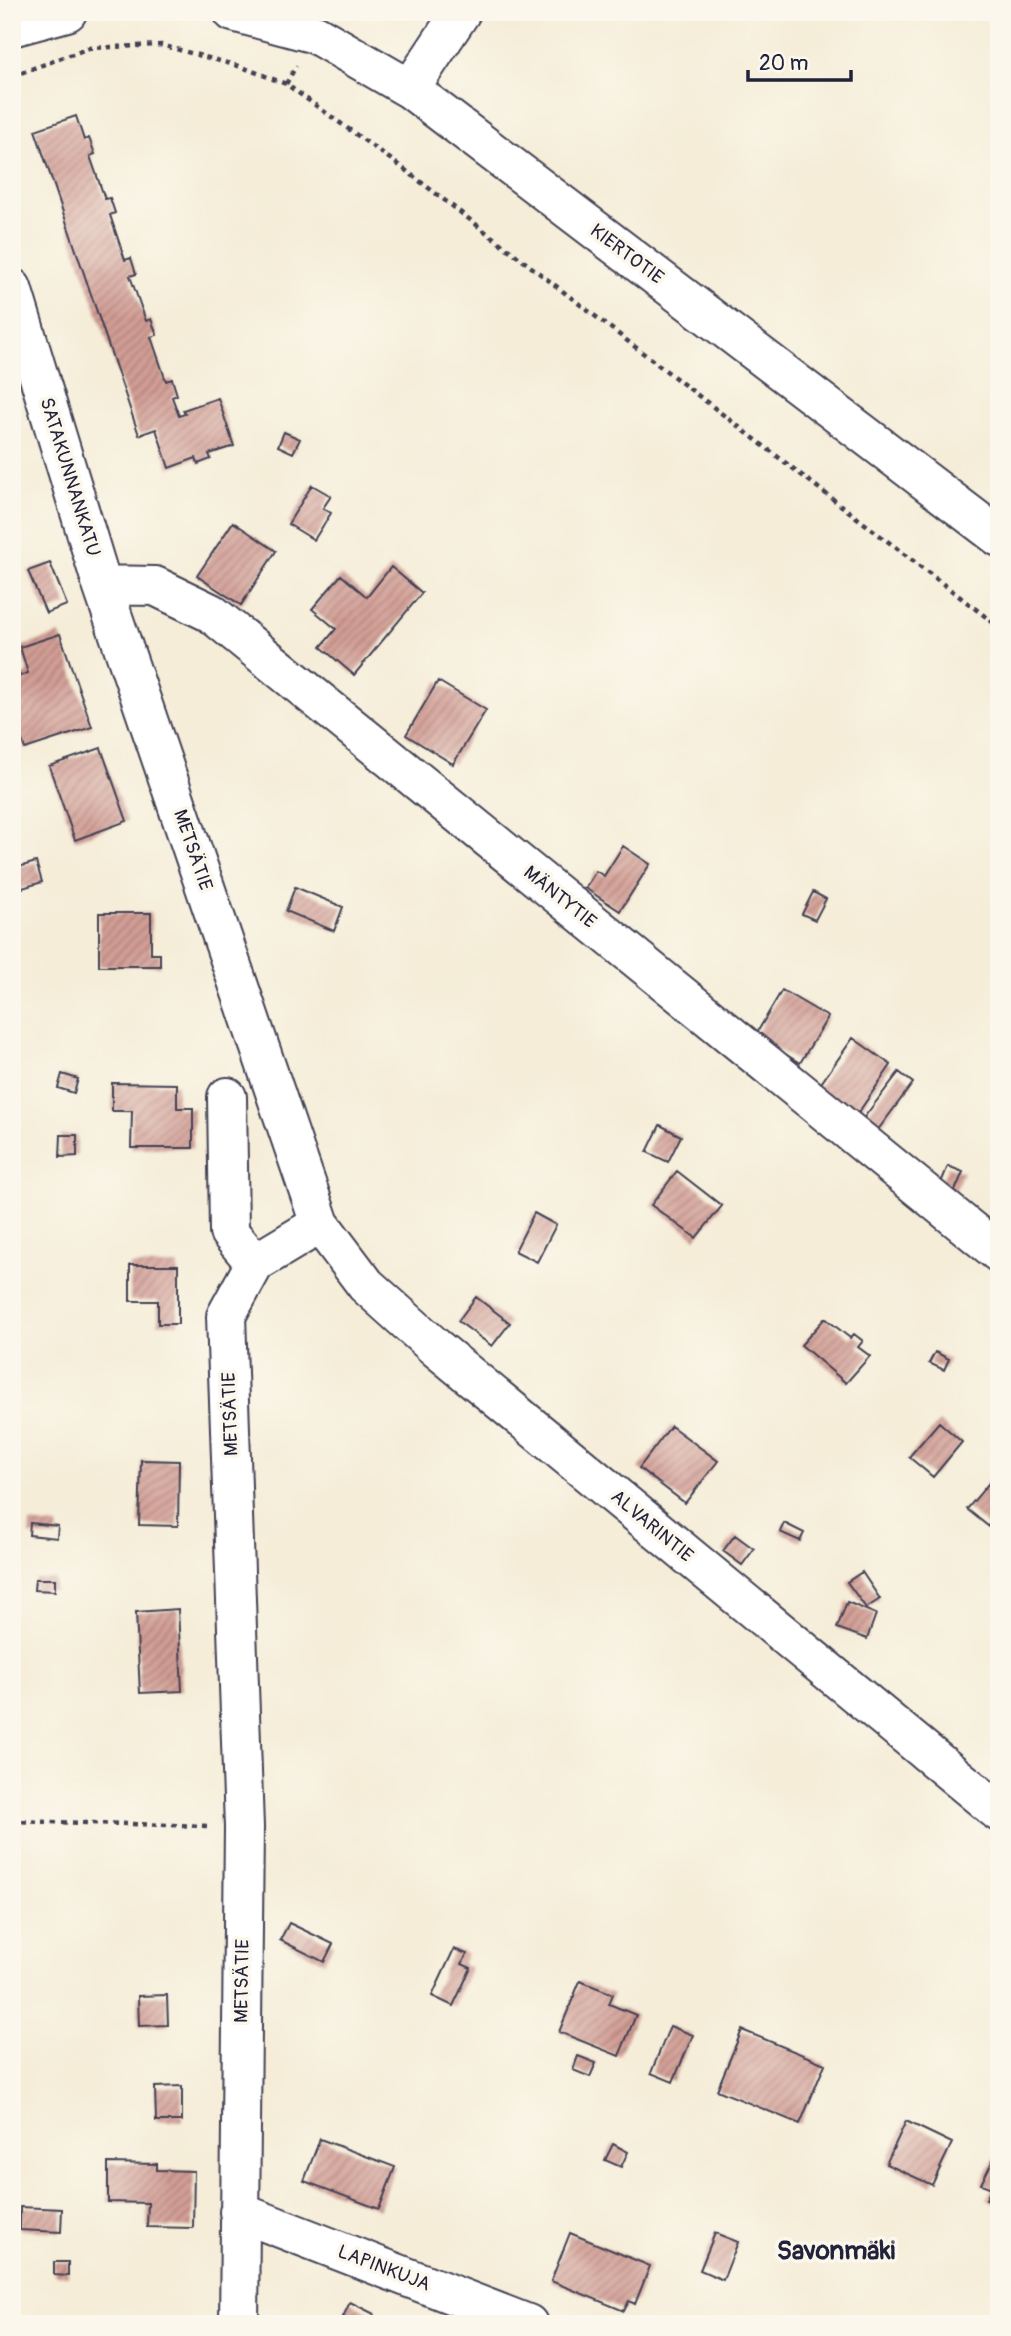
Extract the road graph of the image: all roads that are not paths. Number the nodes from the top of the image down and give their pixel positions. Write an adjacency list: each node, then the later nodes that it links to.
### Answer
1 (67, 12): 4 (street)
2 (233, 12): 5 (street, KIERTOTIE)
3 (461, 12): 5 (street)
4 (12, 27)
5 (410, 89): 7 (street, KIERTOTIE)
6 (12, 288): 8 (street, SATAKUNNANKATU)
7 (999, 537)
8 (102, 585): 10 (street, METSÄTIE); 11 (street, MÄNTYTIE)
9 (227, 1097): 12 (street)
10 (320, 1224): 12 (street); 13 (street, ALVARINTIE)
11 (999, 1252)
12 (255, 1263): 14 (street, METSÄTIE)
13 (999, 1812)
14 (239, 2212): 15 (street, METSÄTIE); 16 (street, LAPINKUJA)
15 (239, 2324)
16 (528, 2324)

